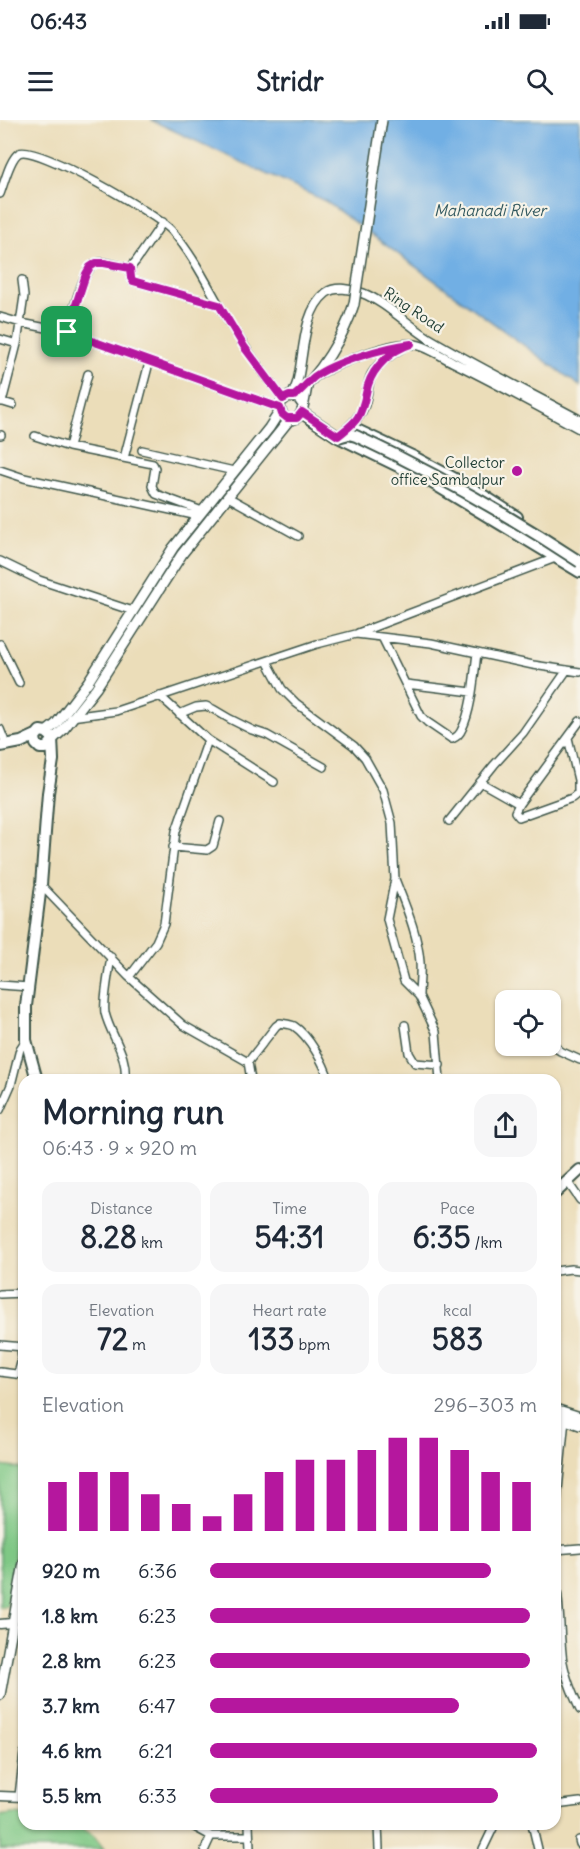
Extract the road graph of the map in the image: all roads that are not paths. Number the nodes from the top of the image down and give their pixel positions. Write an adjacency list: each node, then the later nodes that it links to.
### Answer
1 (382, 120): 15 (main road, bridge)
2 (0, 194): 3 (street)
3 (163, 222): 4 (street); 6 (street)
4 (130, 268): 6 (street); 9 (street)
5 (22, 280): 8 (street)
6 (219, 305): 17 (street)
7 (0, 316): 8 (street)
8 (21, 323): 9 (street); 11 (street)
9 (67, 332): 13 (street)
10 (0, 339): 11 (street)
11 (17, 344): 16 (street)
12 (411, 344): 15 (street, Ring Road); 22 (street, Ring Road); 24 (street)
13 (149, 363): 17 (street); 27 (street)
14 (88, 374): 25 (street)
15 (311, 380): 17 (main road); 19 (main road)
16 (1, 401): 18 (street)
17 (286, 402): 19 (main road); 20 (main road); 21 (street, Ring Road); 29 (main road)
18 (13, 405)
19 (302, 409): 20 (main road); 24 (main road)
20 (290, 419): 30 (main road)
21 (580, 420)
22 (580, 429)
23 (35, 436): 25 (street)
24 (338, 436): 33 (main road); 34 (main road); 35 (main road, bridge)
25 (69, 447): 27 (street)
26 (142, 450): 29 (street)
27 (124, 458): 31 (street)
28 (0, 470): 31 (street)
29 (234, 471): 31 (main road)
30 (228, 497): 32 (street); 51 (main road)
31 (200, 514): 38 (main road)
32 (298, 536)
33 (570, 551): 34 (street); 35 (main road)
34 (557, 558): 37 (main road); 39 (street)
35 (580, 560)
36 (0, 561): 38 (street)
37 (580, 572)
38 (134, 611): 51 (main road)
39 (356, 634): 40 (street); 43 (street)
40 (383, 639): 42 (street); 47 (street)
41 (0, 645): 46 (street)
42 (477, 653): 44 (street); 48 (street)
43 (267, 661): 49 (street); 65 (street)
44 (567, 670): 45 (street); 60 (street)
45 (580, 672)
46 (19, 683)
47 (406, 684): 48 (street); 48 (street)
48 (472, 692)
49 (160, 696): 50 (street); 51 (street)
50 (179, 714): 56 (street); 58 (street)
51 (68, 715): 55 (main road)
52 (580, 721): 54 (street)
53 (0, 729): 57 (street)
54 (568, 738): 61 (street); 61 (street)
55 (43, 740): 57 (main road); 66 (main road)
56 (208, 740): 59 (street); 64 (street)
57 (3, 745)
58 (324, 766)
59 (274, 782)
60 (480, 782): 61 (street); 63 (street)
61 (519, 804)
62 (220, 821): 64 (street)
63 (449, 821)
64 (173, 847): 68 (street)
65 (395, 879): 71 (street); 71 (street)
66 (41, 885): 67 (street); 70 (main road)
67 (111, 957): 68 (street); 79 (street)
68 (129, 977): 76 (street)
69 (0, 985): 70 (street)
70 (29, 987): 73 (main road)
71 (419, 996): 77 (street)
72 (405, 1025): 77 (street)
73 (26, 1040): 78 (main road); 83 (street)
74 (561, 1051): 75 (street)
75 (580, 1060)
76 (248, 1062): 80 (street); 81 (street)
77 (440, 1065): 82 (street)
78 (35, 1074)
79 (125, 1074)
80 (250, 1074)
81 (327, 1074)
82 (440, 1074)
83 (0, 1110)
84 (580, 1170): 85 (main road)
85 (567, 1181): 86 (main road); 87 (street)
86 (561, 1187)
87 (580, 1200)
88 (561, 1270): 89 (street)
89 (580, 1270)
90 (18, 1293): 91 (street)
91 (0, 1294)
92 (0, 1345): 93 (street)
93 (18, 1347)
94 (0, 1372): 95 (street)
95 (18, 1375)
96 (561, 1410): 97 (main road)
97 (580, 1417)
98 (561, 1418): 99 (main road)
99 (565, 1419): 100 (main road); 101 (street)
100 (580, 1425)
101 (561, 1460)
102 (580, 1548): 103 (street)
103 (561, 1550)
104 (18, 1603): 105 (main road)
105 (12, 1623): 106 (street); 108 (main road)
106 (0, 1624)
107 (561, 1632): 109 (street)
108 (0, 1695)
109 (580, 1710)
110 (0, 1796): 111 (street)
111 (18, 1796)
112 (580, 1802): 113 (street)
113 (561, 1804)
114 (200, 1830): 119 (street)
115 (249, 1830): 120 (street)
116 (378, 1830): 123 (street)
117 (492, 1830): 124 (street)
118 (533, 1830): 125 (street)
119 (211, 1836): 120 (street); 121 (street)
120 (249, 1836): 122 (street)
121 (205, 1849)
122 (250, 1849)
123 (378, 1849)
124 (483, 1849)
125 (538, 1849)

